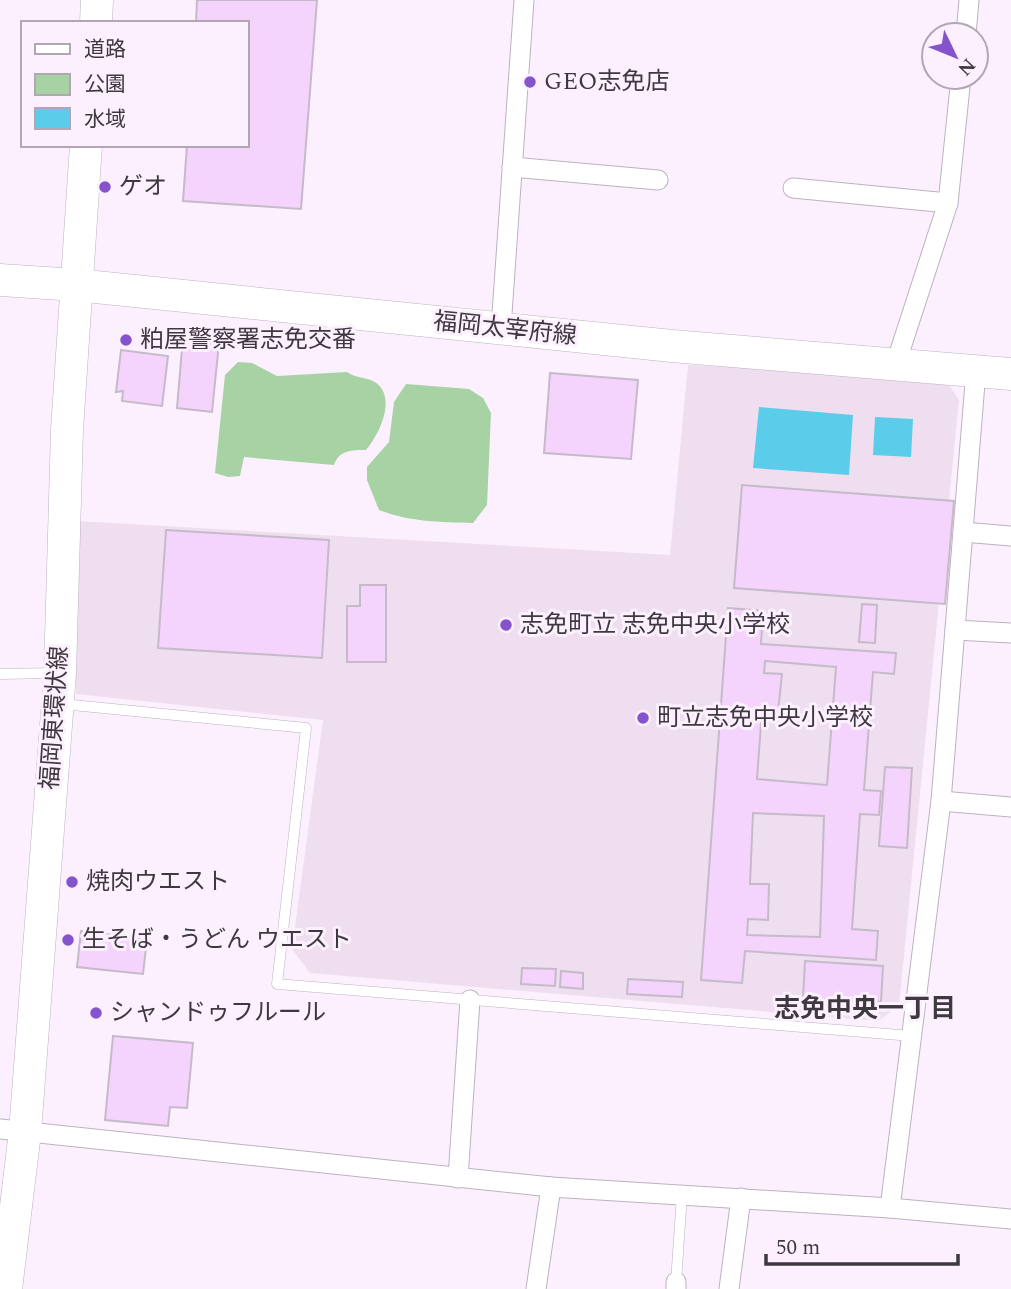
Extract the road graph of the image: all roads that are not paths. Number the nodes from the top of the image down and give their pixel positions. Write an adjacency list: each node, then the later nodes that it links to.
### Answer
1 (97, 0): 4 (main road)
2 (524, 0): 8 (street)
3 (969, 0): 5 (street)
4 (96, 21)
5 (967, 21)
6 (960, 91): 11 (street)
7 (86, 147): 13 (main road, 福岡東環状線)
8 (512, 167): 9 (street); 14 (street)
9 (657, 180)
10 (793, 188): 11 (street)
11 (948, 203): 15 (street)
12 (0, 280): 13 (main road, 福岡太宰府線)
13 (76, 285): 14 (main road, 福岡太宰府線); 22 (main road, 福岡東環状線)
14 (501, 328): 15 (main road, 福岡太宰府線)
15 (897, 363): 16 (main road, 福岡太宰府線)
16 (976, 371): 17 (main road, 福岡太宰府線); 18 (street)
17 (1011, 374)
18 (963, 532): 19 (street); 20 (street)
19 (1011, 536)
20 (955, 630): 21 (street); 25 (street)
21 (1011, 633)
22 (60, 673): 23 (lane); 24 (main road, 福岡東環状線)
23 (0, 674)
24 (57, 704): 27 (lane); 29 (main road, 福岡東環状線)
25 (941, 801): 26 (street); 28 (street)
26 (1011, 807)
27 (470, 1000): 28 (lane); 30 (street)
28 (912, 1036): 34 (street)
29 (13, 1130): 30 (street); 37 (main road, 福岡東環状線)
30 (458, 1178): 31 (street)
31 (551, 1187): 32 (street); 38 (street)
32 (682, 1195): 33 (street); 36 (lane)
33 (741, 1198): 34 (street); 39 (street)
34 (890, 1208): 35 (street)
35 (1011, 1219)
36 (676, 1286)
37 (6, 1289)
38 (536, 1289)
39 (729, 1289)

